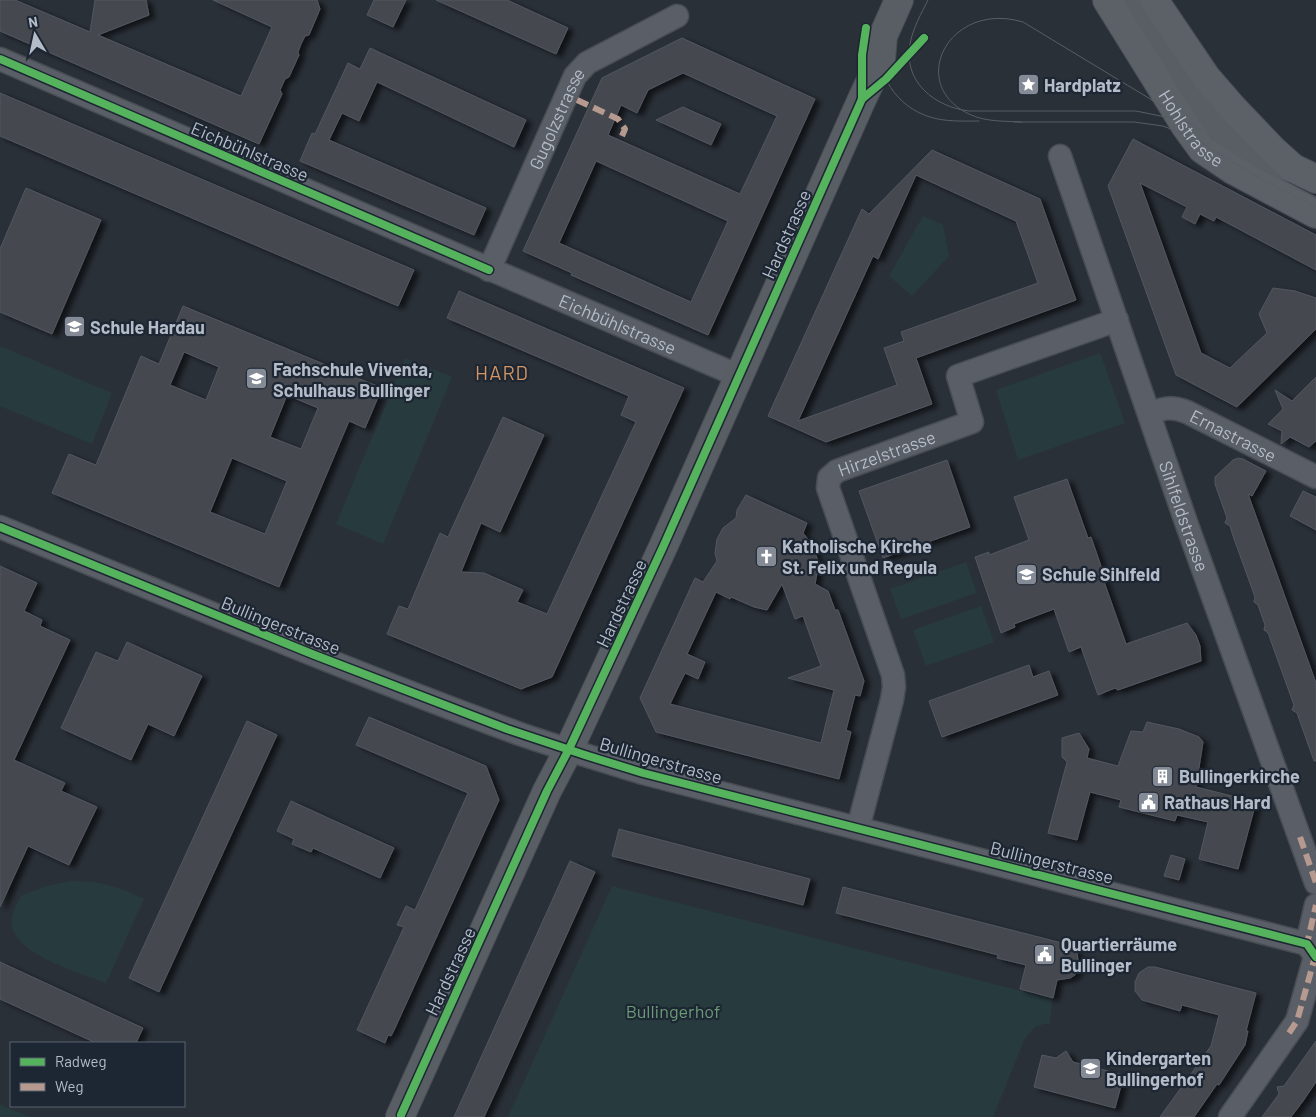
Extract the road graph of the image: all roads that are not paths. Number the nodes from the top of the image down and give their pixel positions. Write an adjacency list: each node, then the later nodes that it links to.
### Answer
1 (899, 0): 7 (main road)
2 (917, 0): 7 (main road)
3 (1107, 0): 11 (main road, Hohlstrasse)
4 (1127, 0): 10 (main road, Hohlstrasse)
5 (1154, 0): 10 (main road)
6 (677, 16): 12 (street, Gugolzstrasse)
7 (887, 46): 14 (main road, Hardstrasse)
8 (0, 59): 12 (street, Eichbühlstrasse)
9 (1060, 156): 13 (street, Sihlfeldstrasse)
10 (1304, 174)
11 (1316, 214)
12 (489, 270): 14 (street, Eichbühlstrasse)
13 (1117, 320): 15 (street, Sihlfeldstrasse); 19 (street, Hirzelstrasse)
14 (739, 376): 18 (main road, Hardstrasse)
15 (1149, 413): 16 (street, Ernastrasse); 20 (street, Sihlfeldstrasse)
16 (1316, 477)
17 (0, 527): 18 (street, Bullingerstrasse)
18 (569, 749): 19 (street, Bullingerstrasse); 23 (main road, Hardstrasse)
19 (858, 828): 22 (street, Bullingerstrasse)
20 (1315, 878)
21 (1316, 905): 22 (street)
22 (1313, 952): 24 (street)
23 (400, 1117)
24 (1230, 1117)

